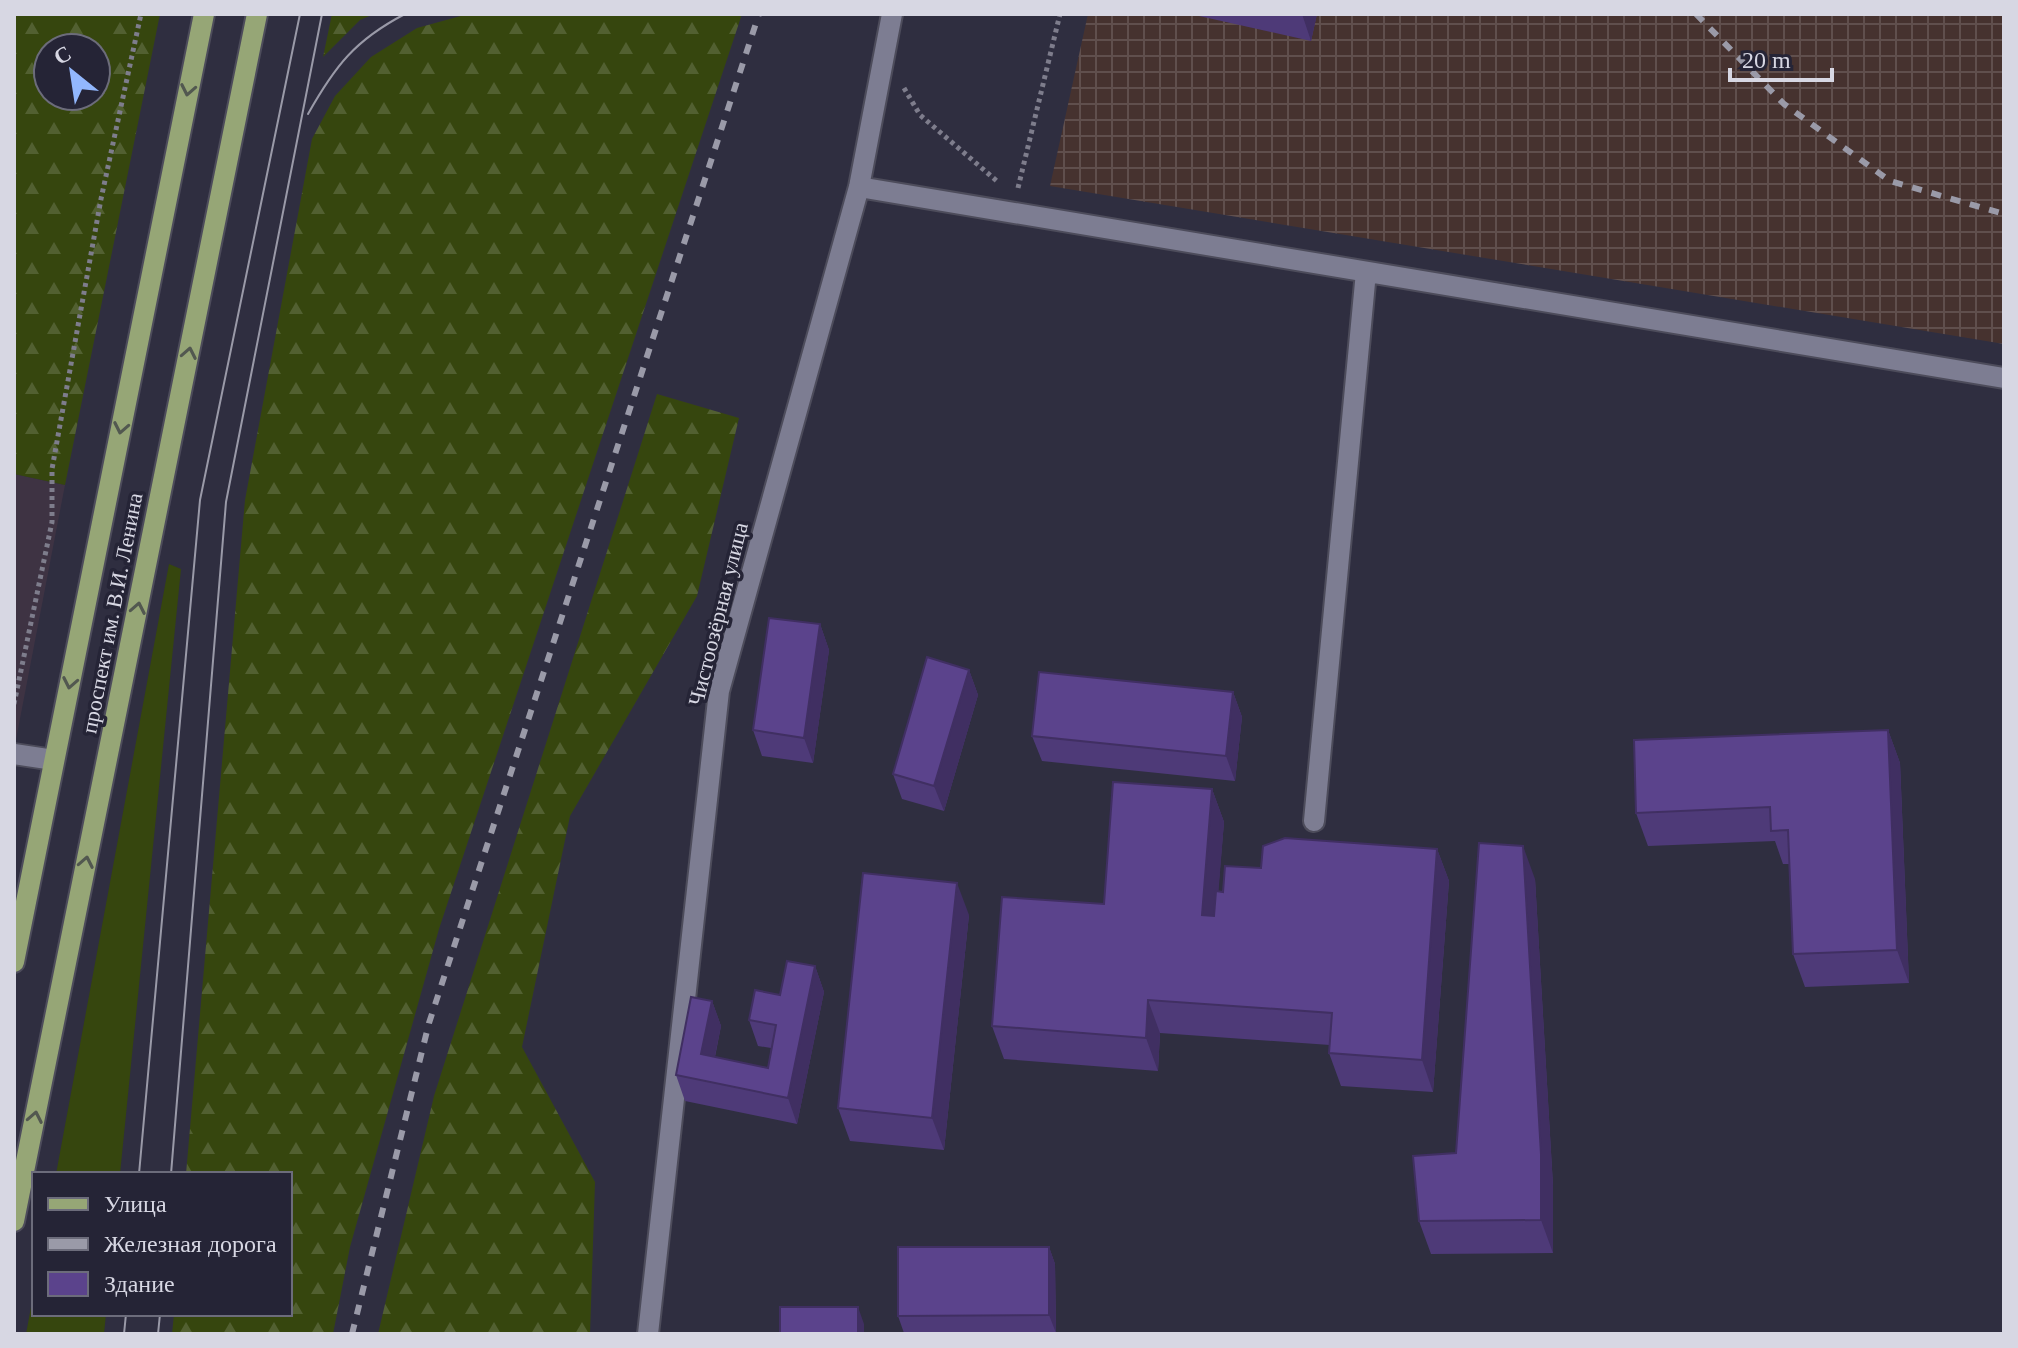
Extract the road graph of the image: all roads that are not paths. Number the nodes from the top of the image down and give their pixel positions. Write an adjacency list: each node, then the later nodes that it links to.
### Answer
1 (204, 14): 8 (main road, проспект им. В.И. Ленина, one-way to 8)
2 (257, 14): 11 (main road, проспект им. В.И. Ленина, one-way to 2)
3 (892, 14): 4 (street, Чистоозёрная улица)
4 (859, 187): 5 (street); 12 (street, Чистоозёрная улица)
5 (1366, 272): 6 (street); 9 (street)
6 (2004, 378)
7 (14, 754): 8 (street)
8 (54, 760): 10 (main road, проспект им. В.И. Ленина)
9 (1314, 821)
10 (14, 962)
11 (14, 1221)
12 (648, 1334)

